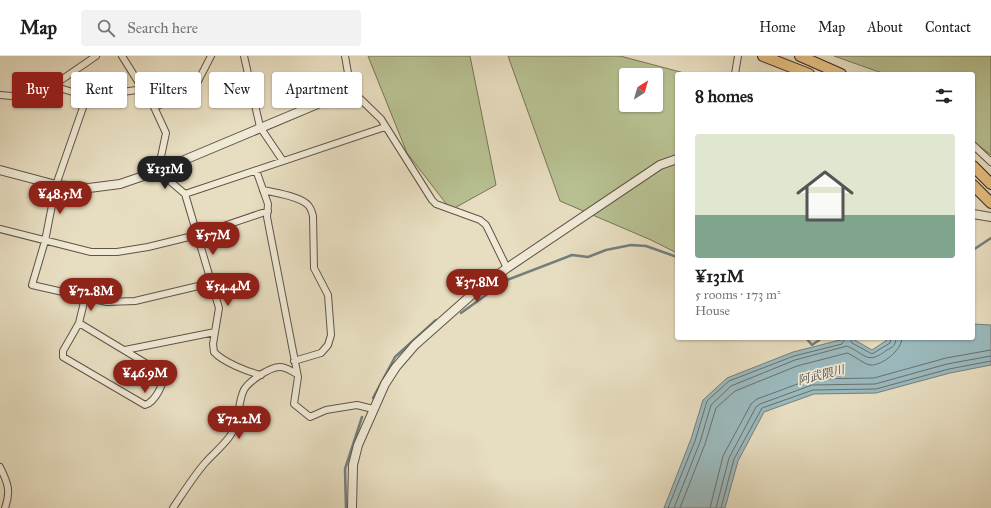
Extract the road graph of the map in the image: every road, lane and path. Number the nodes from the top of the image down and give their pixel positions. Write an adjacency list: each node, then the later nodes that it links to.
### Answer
1 (96, 56): 15 (street)
2 (122, 56): 14 (street)
3 (211, 56): 13 (street)
4 (244, 56): 22 (street)
5 (345, 56): 9 (street)
6 (738, 56): 10 (street)
7 (763, 56): 11 (main road)
8 (800, 56): 12 (main road)
9 (348, 72)
10 (735, 72)
11 (804, 72)
12 (836, 72)
13 (201, 75)
14 (135, 76)
15 (63, 79)
16 (0, 95): 17 (street)
17 (12, 96)
18 (362, 101): 23 (street)
19 (83, 108): 33 (street)
20 (154, 108): 31 (street)
21 (307, 108): 22 (street)
22 (260, 127): 26 (street); 31 (street)
23 (385, 127): 26 (street); 44 (street)
24 (975, 147): 27 (street)
25 (675, 160): 44 (street)
26 (283, 161): 30 (street)
27 (991, 162)
28 (975, 168): 32 (main road)
29 (0, 170): 33 (street)
30 (256, 170): 35 (street); 36 (street)
31 (158, 171): 33 (street); 36 (street)
32 (991, 184)
33 (56, 186): 43 (street)
34 (975, 187): 37 (main road)
35 (263, 190): 38 (street); 50 (street)
36 (185, 194): 42 (street)
37 (991, 203)
38 (268, 211): 42 (street); 50 (street)
39 (975, 214): 40 (street)
40 (991, 217)
41 (0, 229): 43 (street)
42 (197, 234): 43 (street); 45 (street)
43 (45, 241): 46 (street)
44 (507, 268): 53 (street)
45 (212, 283): 46 (street); 48 (street)
46 (85, 298): 47 (street)
47 (79, 323): 49 (street); 49 (street)
48 (216, 332): 49 (street); 52 (street)
49 (125, 350)
50 (294, 361): 51 (street)
51 (296, 374): 52 (street); 53 (street)
52 (261, 375): 56 (street)
53 (373, 409): 57 (street)
54 (0, 467): 55 (street)
55 (5, 508)
56 (173, 508)
57 (352, 508)

